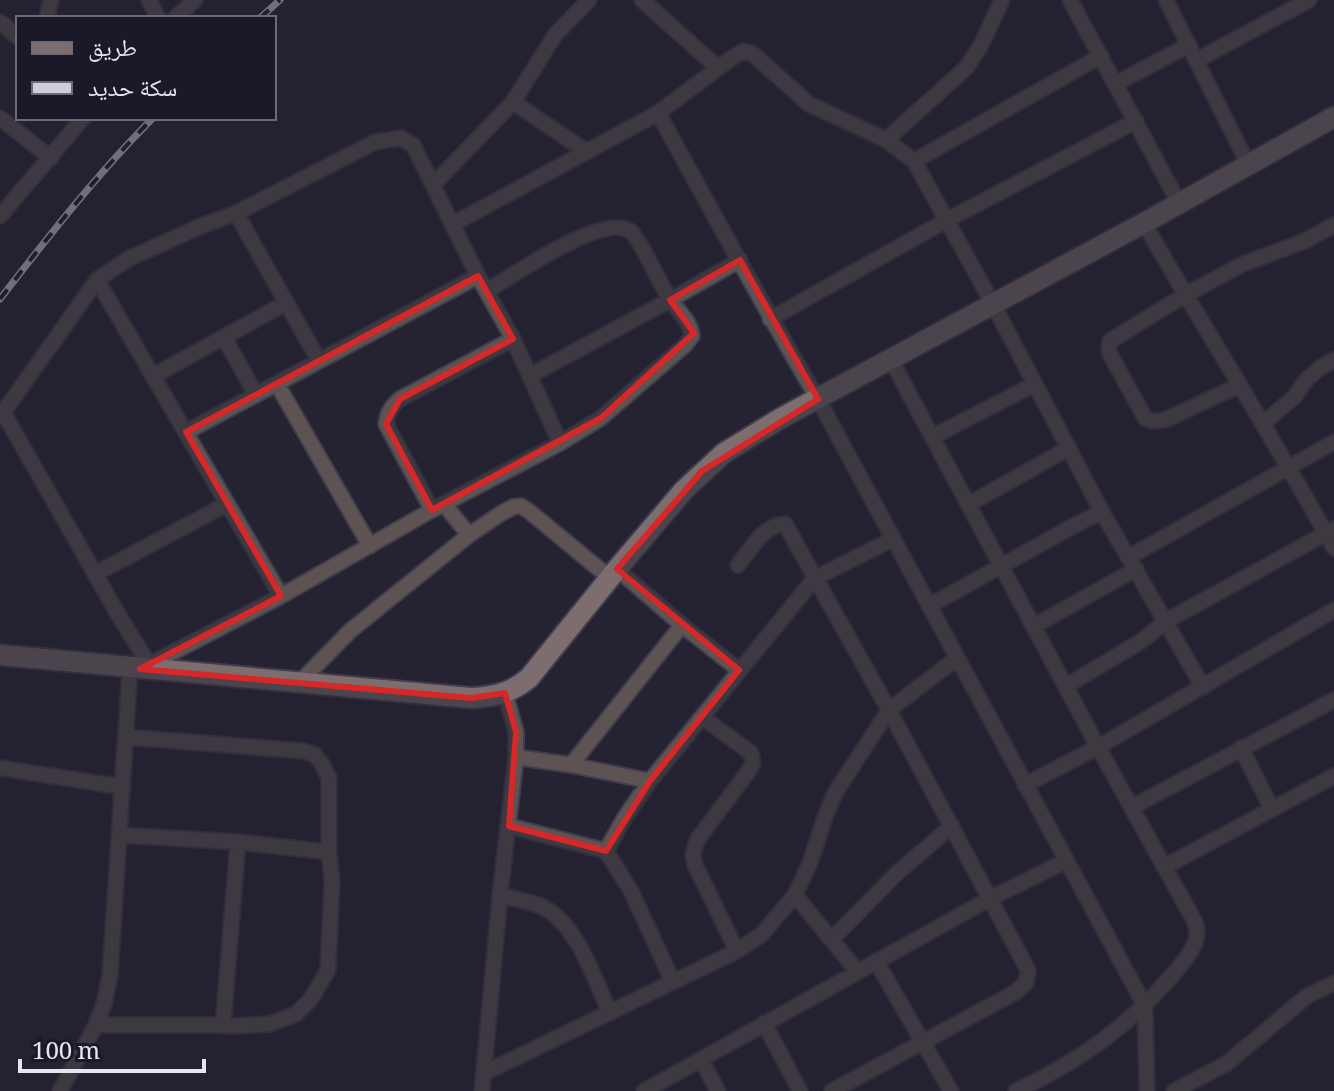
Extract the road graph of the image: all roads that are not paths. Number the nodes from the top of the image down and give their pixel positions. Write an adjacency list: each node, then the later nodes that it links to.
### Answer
1 (195, 0): 8 (street)
2 (589, 0): 16 (street)
3 (642, 0): 14 (street)
4 (1002, 0): 22 (street)
5 (1070, 0): 12 (street)
6 (1166, 0): 11 (street)
7 (1309, 0): 13 (street)
8 (177, 16)
9 (0, 22): 10 (street)
10 (16, 35)
11 (1189, 45): 13 (street); 15 (street)
12 (1101, 56): 15 (street); 25 (street)
13 (1197, 60): 26 (street)
14 (718, 68): 17 (street); 22 (street)
15 (1115, 84): 21 (street)
16 (513, 102): 23 (street); 27 (street)
17 (658, 113): 23 (street); 35 (street)
18 (1334, 117): 26 (main road)
19 (0, 118): 24 (street)
20 (81, 120): 24 (street)
21 (1136, 121): 28 (street); 31 (street)
22 (886, 140): 25 (street)
23 (587, 152): 33 (street)
24 (51, 158): 30 (street)
25 (914, 161): 31 (street)
26 (1248, 164): 28 (main road)
27 (433, 185): 29 (street); 33 (street)
28 (1179, 203): 32 (main road)
29 (236, 213): 37 (street); 41 (street)
30 (0, 216)
31 (947, 220): 42 (street); 43 (street)
32 (1144, 223): 39 (street); 42 (main road)
33 (453, 224): 36 (street)
34 (1334, 225): 39 (street)
35 (740, 260): 40 (street); 43 (street)
36 (478, 276): 38 (street); 48 (street)
37 (97, 280): 50 (street); 56 (street)
38 (487, 291): 40 (street); 45 (street)
39 (1185, 295): 53 (street); 53 (street)
40 (670, 300): 49 (street); 61 (street)
41 (286, 303): 44 (street); 48 (street)
42 (993, 304): 46 (main road); 52 (street)
43 (770, 319): 55 (street)
44 (224, 337): 50 (street); 54 (street)
45 (513, 339): 49 (street); 66 (street)
46 (891, 360): 55 (main road); 59 (street)
47 (1334, 360): 57 (street)
48 (319, 361): 51 (street)
49 (531, 375): 61 (street)
50 (153, 376): 58 (street)
51 (277, 384): 54 (street); 71 (street)
52 (1035, 384): 59 (street); 62 (street)
53 (1240, 385): 57 (street)
54 (256, 395): 58 (street)
55 (818, 399): 70 (street); 76 (main road)
56 (2, 415): 77 (street)
57 (1263, 424): 63 (street)
58 (186, 432): 64 (street)
59 (932, 437): 65 (street)
60 (1334, 442): 63 (street)
61 (560, 443): 66 (street)
62 (1069, 448): 65 (street); 67 (street)
63 (1288, 467): 68 (street); 73 (street)
64 (227, 504): 77 (street); 79 (street)
65 (969, 504): 75 (street)
66 (438, 507): 69 (street); 71 (street)
67 (1102, 512): 73 (street); 75 (street)
68 (1330, 531): 72 (street); 82 (street)
69 (469, 535): 76 (street); 89 (street)
70 (893, 539): 78 (street); 80 (street)
71 (370, 546): 79 (street)
72 (1334, 548)
73 (1133, 563): 82 (street); 84 (street)
74 (738, 565): 78 (street)
75 (1002, 565): 80 (street); 84 (street)
76 (614, 573): 83 (street); 92 (main road)
77 (95, 574): 87 (street)
78 (815, 578): 88 (street); 94 (street)
79 (281, 596): 87 (street)
80 (929, 606): 86 (street)
81 (1334, 610): 91 (street)
82 (1166, 621): 90 (street); 91 (street)
83 (682, 625): 88 (street); 100 (street)
84 (1034, 626): 90 (street)
85 (0, 655): 87 (main road)
86 (957, 658): 94 (street); 104 (street)
87 (140, 667): 89 (main road); 96 (street)
88 (739, 670): 95 (street)
89 (299, 683): 92 (main road)
90 (1066, 686): 97 (street)
91 (1203, 687): 97 (street)
92 (505, 693): 99 (street)
93 (1334, 700): 98 (street)
94 (889, 710): 109 (street); 117 (street)
95 (702, 717): 103 (street); 120 (street)
96 (126, 737): 105 (street); 113 (street)
97 (1098, 747): 104 (street); 106 (street)
98 (1241, 748): 106 (street); 107 (street)
99 (516, 757): 100 (street); 108 (street)
100 (571, 765): 103 (street)
101 (0, 768): 105 (street)
102 (1334, 776): 107 (street)
103 (650, 781): 112 (street)
104 (1025, 785): 114 (street)
105 (123, 787): 110 (street)
106 (1132, 807): 115 (street)
107 (1272, 809): 115 (street)
108 (509, 826): 112 (street); 116 (street)
109 (952, 826): 118 (street); 119 (street)
110 (119, 835): 111 (street); 128 (street)
111 (238, 842): 113 (street); 129 (street)
112 (606, 851): 123 (street)
113 (329, 852): 129 (street)
114 (1066, 861): 118 (street); 125 (street)
115 (1164, 867): 125 (street)
116 (500, 895): 126 (street); 132 (street)
117 (795, 895): 119 (street); 120 (street)
118 (991, 898): 121 (street); 130 (street)
119 (832, 939): 122 (street)
120 (737, 951): 123 (street)
121 (876, 961): 122 (street); 130 (street)
122 (857, 971): 127 (street)
123 (673, 982): 126 (street)
124 (1334, 983): 142 (street)
125 (1145, 1006): 140 (street); 141 (street)
126 (610, 1013): 132 (street)
127 (764, 1023): 131 (street); 137 (street)
128 (96, 1025): 129 (street); 133 (street)
129 (223, 1025)
130 (924, 1042): 138 (street); 139 (street)
131 (701, 1060): 135 (street); 136 (street)
132 (484, 1073): 134 (street)
133 (60, 1091)
134 (482, 1091)
135 (644, 1091)
136 (718, 1091)
137 (800, 1091)
138 (832, 1091)
139 (951, 1091)
140 (1016, 1091)
141 (1147, 1091)
142 (1174, 1091)

